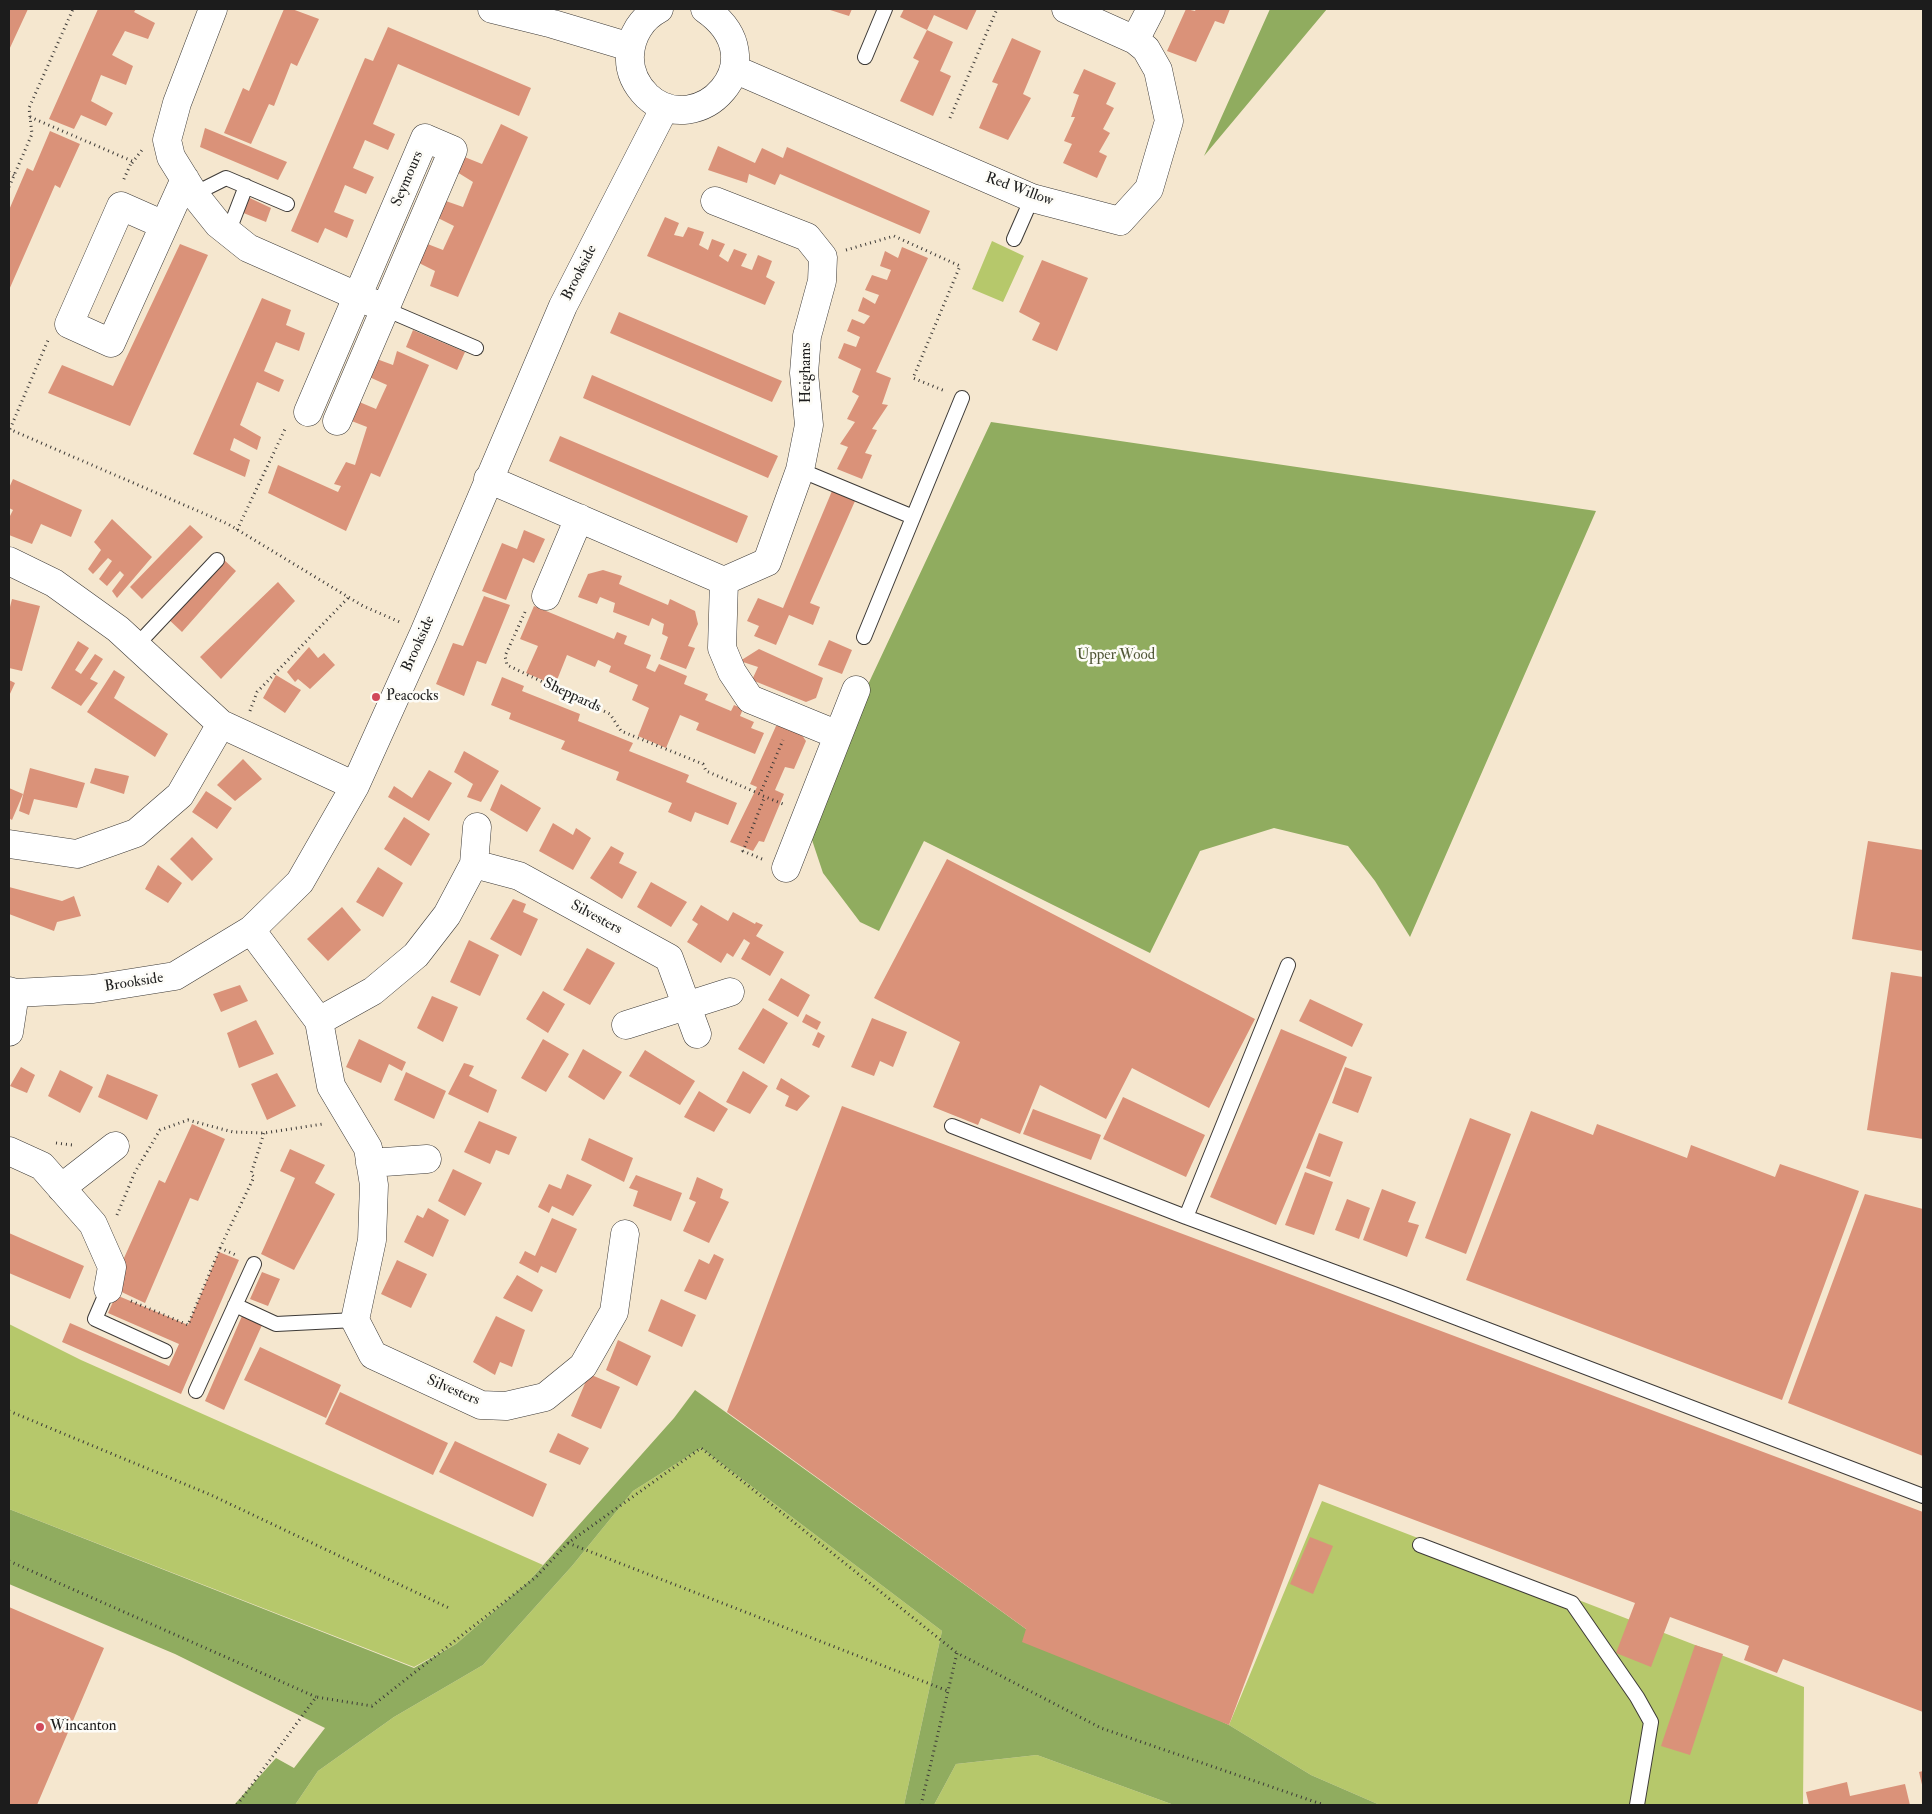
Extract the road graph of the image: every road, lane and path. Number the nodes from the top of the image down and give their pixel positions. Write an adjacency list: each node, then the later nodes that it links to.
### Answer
1 (73, 9): 15 (path)
2 (213, 9): 22 (street)
3 (492, 9): 11 (street)
4 (659, 9): 11 (street)
5 (705, 9): 13 (street)
6 (885, 9): 12 (lane)
7 (997, 9): 16 (path)
8 (1066, 9): 10 (street, Red Willow)
9 (1151, 9): 10 (street)
10 (1135, 40): 23 (street, Red Willow)
11 (630, 47): 14 (street)
12 (865, 57)
13 (734, 69): 14 (street); 23 (street, Red Willow)
14 (664, 107): 39 (street, Brookside)
15 (30, 117): 18 (path); 19 (path)
16 (950, 118)
17 (9, 172): 18 (path)
18 (14, 175): 21 (path)
19 (122, 183)
20 (246, 186): 22 (lane); 25 (lane); 27 (lane)
21 (9, 187)
22 (189, 187): 26 (street); 27 (street)
23 (1032, 198): 28 (lane)
24 (715, 202): 29 (street)
25 (286, 204)
26 (164, 225): 32 (street); 32 (street)
27 (228, 233): 30 (street)
28 (1014, 239)
29 (823, 257): 34 (path); 38 (street, Heighams)
30 (358, 296): 31 (street); 31 (street, Seymours); 35 (street, Seymours)
31 (385, 309): 33 (lane); 36 (street, Seymours)
32 (69, 324): 37 (path)
33 (476, 348)
34 (962, 398): 40 (lane)
35 (308, 412): 42 (path)
36 (337, 421)
37 (9, 429): 42 (path)
38 (800, 470): 40 (lane); 45 (street, Heighams)
39 (488, 479): 41 (street); 48 (street, Brookside)
40 (913, 517): 49 (lane)
41 (578, 518): 45 (street); 46 (street)
42 (237, 530): 47 (path)
43 (217, 560): 50 (lane)
44 (9, 561): 50 (street)
45 (724, 582): 52 (street)
46 (546, 596): 52 (path, Sheppards)
47 (349, 597): 48 (path); 53 (path)
48 (424, 633): 55 (street, Brookside)
49 (864, 637)
50 (136, 646): 53 (street)
51 (856, 690): 54 (street)
52 (793, 716): 54 (street)
53 (231, 728): 55 (street); 58 (street)
54 (838, 735): 60 (street)
55 (355, 786): 61 (street, Brookside)
56 (765, 796): 60 (path)
57 (477, 827): 59 (street)
58 (9, 844)
59 (474, 864): 65 (street, Silvesters); 66 (street)
60 (786, 868)
61 (251, 930): 63 (street, Brookside); 66 (street)
62 (1288, 965): 78 (lane)
63 (12, 992): 68 (street)
64 (730, 992): 65 (street)
65 (687, 1006): 67 (street); 69 (street, Silvesters)
66 (319, 1021): 70 (street)
67 (626, 1025)
68 (9, 1032)
69 (697, 1034)
70 (350, 1118): 72 (path); 76 (street)
71 (952, 1126): 78 (lane)
72 (264, 1133): 79 (path); 82 (path)
73 (114, 1146): 77 (street)
74 (9, 1151): 77 (street)
75 (427, 1159): 76 (street)
76 (370, 1163): 84 (street)
77 (60, 1188): 79 (street)
78 (1186, 1217): 88 (lane)
79 (96, 1231): 82 (street)
80 (625, 1234): 84 (street, Silvesters)
81 (254, 1264): 83 (lane)
82 (108, 1289): 85 (lane)
83 (236, 1305): 84 (lane); 86 (lane)
84 (355, 1320)
85 (165, 1350)
86 (196, 1391)
87 (9, 1411): 92 (path)
88 (1923, 1496)
89 (569, 1544): 93 (path); 94 (path); 95 (path)
90 (1420, 1545): 99 (lane)
91 (9, 1561): 95 (path)
92 (452, 1609)
93 (957, 1654): 94 (path); 98 (path)
94 (948, 1691): 97 (path)
95 (316, 1697): 96 (path)
96 (237, 1805)
97 (921, 1805)
98 (1324, 1805)
99 (1637, 1805)

